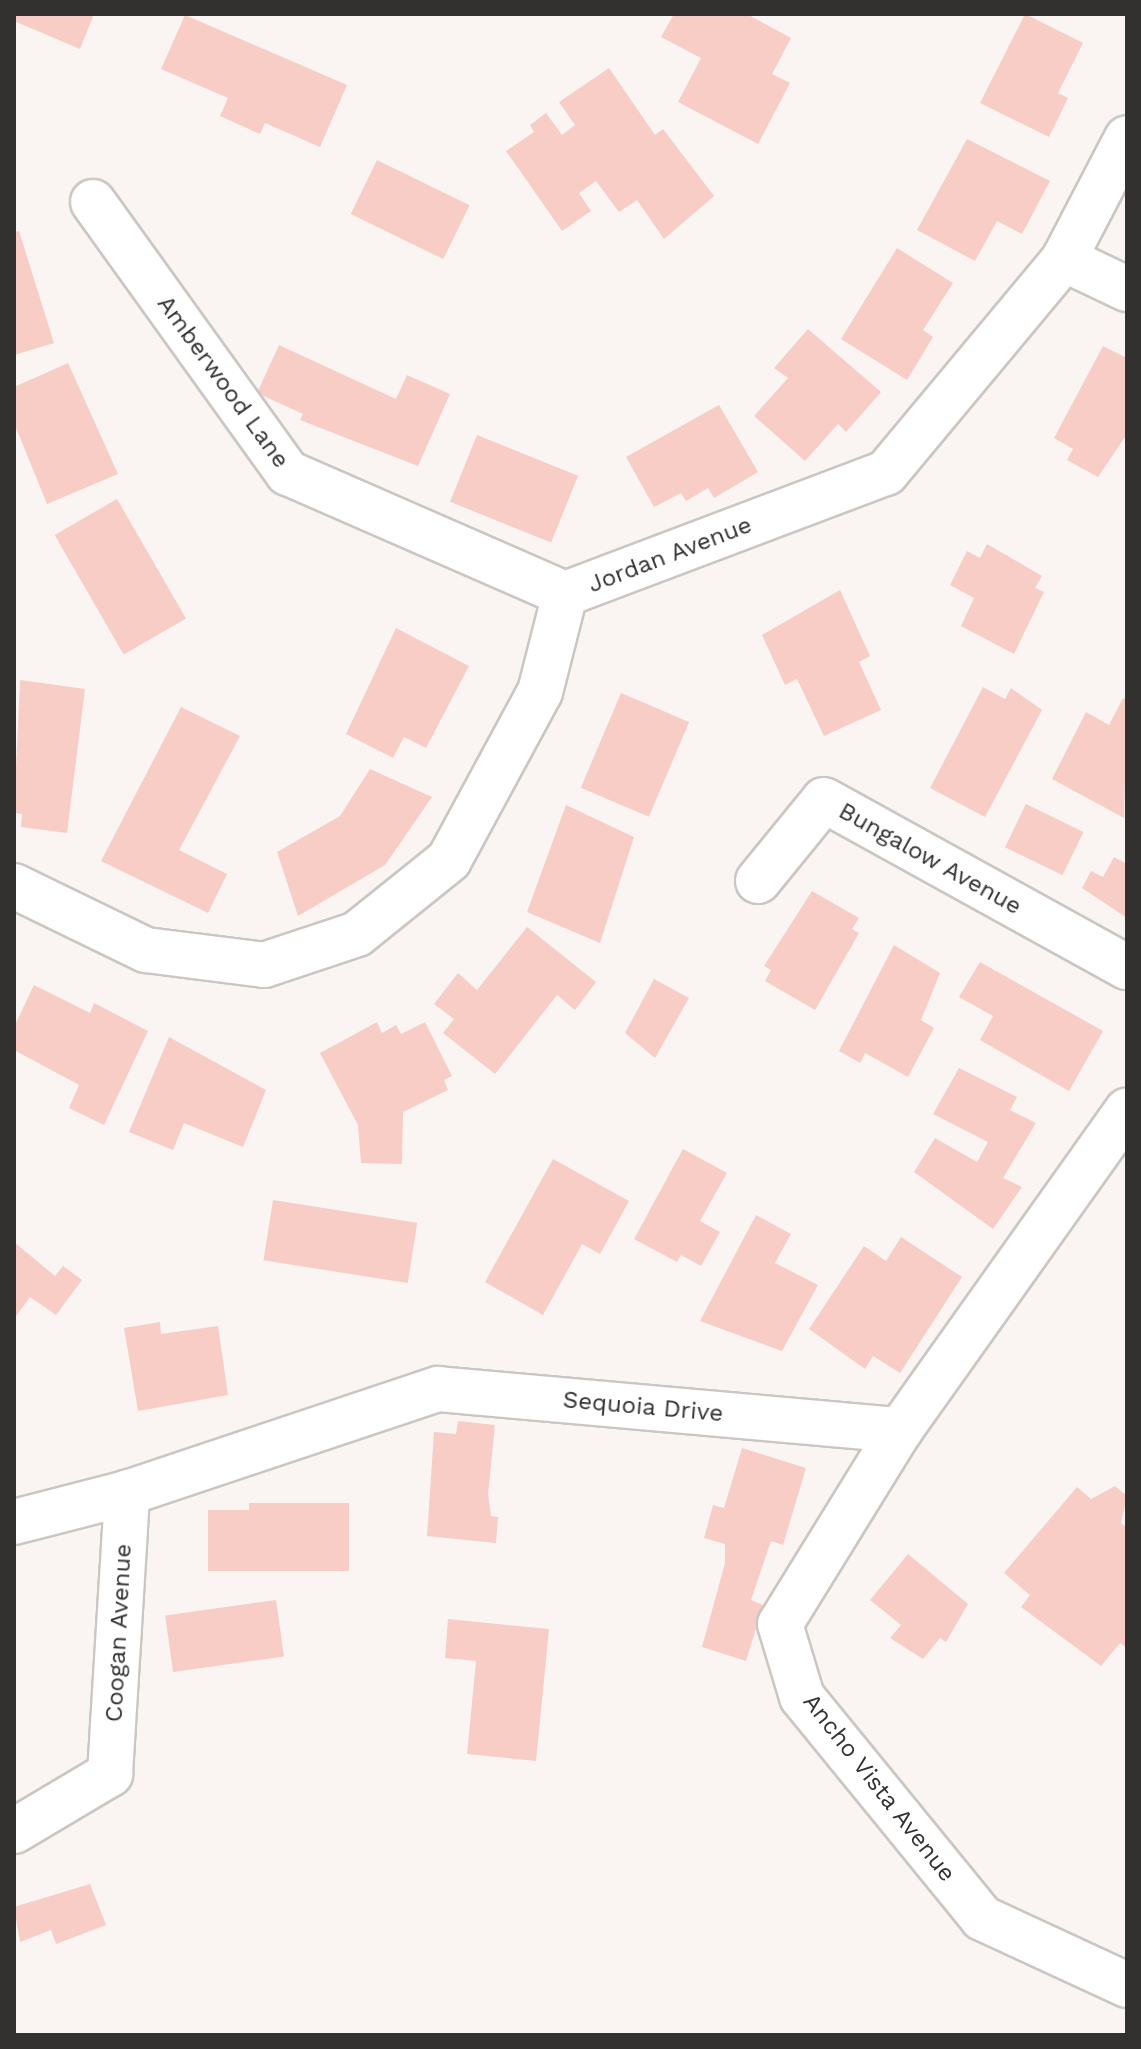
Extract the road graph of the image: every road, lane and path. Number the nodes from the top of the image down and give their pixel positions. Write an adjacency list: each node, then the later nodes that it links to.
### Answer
1 (1127, 138): 3 (street, Jordan Avenue)
2 (93, 202): 5 (street, Amberwood Lane)
3 (1064, 259): 4 (street); 5 (street, Jordan Avenue)
4 (1127, 289)
5 (565, 594): 7 (street, Jordan Avenue)
6 (758, 881): 8 (street, Bungalow Avenue)
7 (14, 886)
8 (1127, 967)
9 (1127, 1111): 10 (street)
10 (900, 1430): 11 (street, Sequoia Drive); 14 (street, Ancho Vista Avenue)
11 (127, 1493): 12 (street, Sequoia Drive); 13 (street, Coogan Avenue)
12 (14, 1522)
13 (14, 1831)
14 (1127, 1985)

